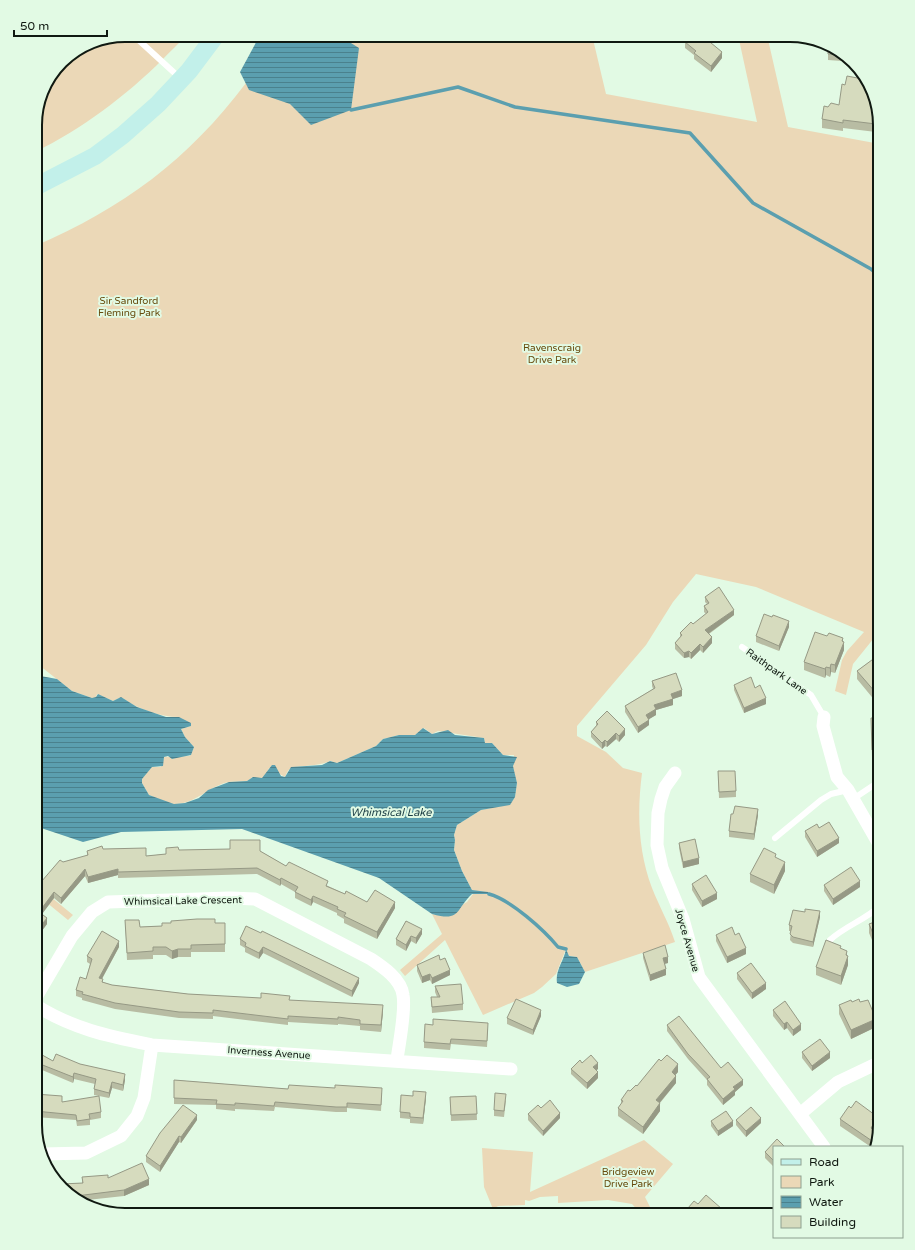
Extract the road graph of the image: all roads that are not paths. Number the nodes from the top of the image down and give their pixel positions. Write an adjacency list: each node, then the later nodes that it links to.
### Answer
1 (141, 42): 3 (lane)
2 (211, 42): 3 (main road)
3 (182, 79): 4 (main road)
4 (42, 182)
5 (742, 647): 6 (lane, Raithpark Lane)
6 (824, 717): 9 (street)
7 (675, 773): 20 (street, Joyce Avenue)
8 (873, 785): 9 (lane)
9 (851, 795): 10 (street); 11 (lane)
10 (873, 834)
11 (775, 838)
12 (873, 912): 13 (lane)
13 (830, 940)
14 (42, 987): 17 (street, Whimsical Lake Crescent)
15 (42, 1009): 16 (street, Inverness Avenue)
16 (152, 1045): 17 (street, Inverness Avenue); 22 (street)
17 (397, 1060): 19 (street, Inverness Avenue)
18 (873, 1065): 20 (street)
19 (511, 1069)
20 (800, 1114): 21 (street, Joyce Avenue)
21 (823, 1146)
22 (47, 1154)

